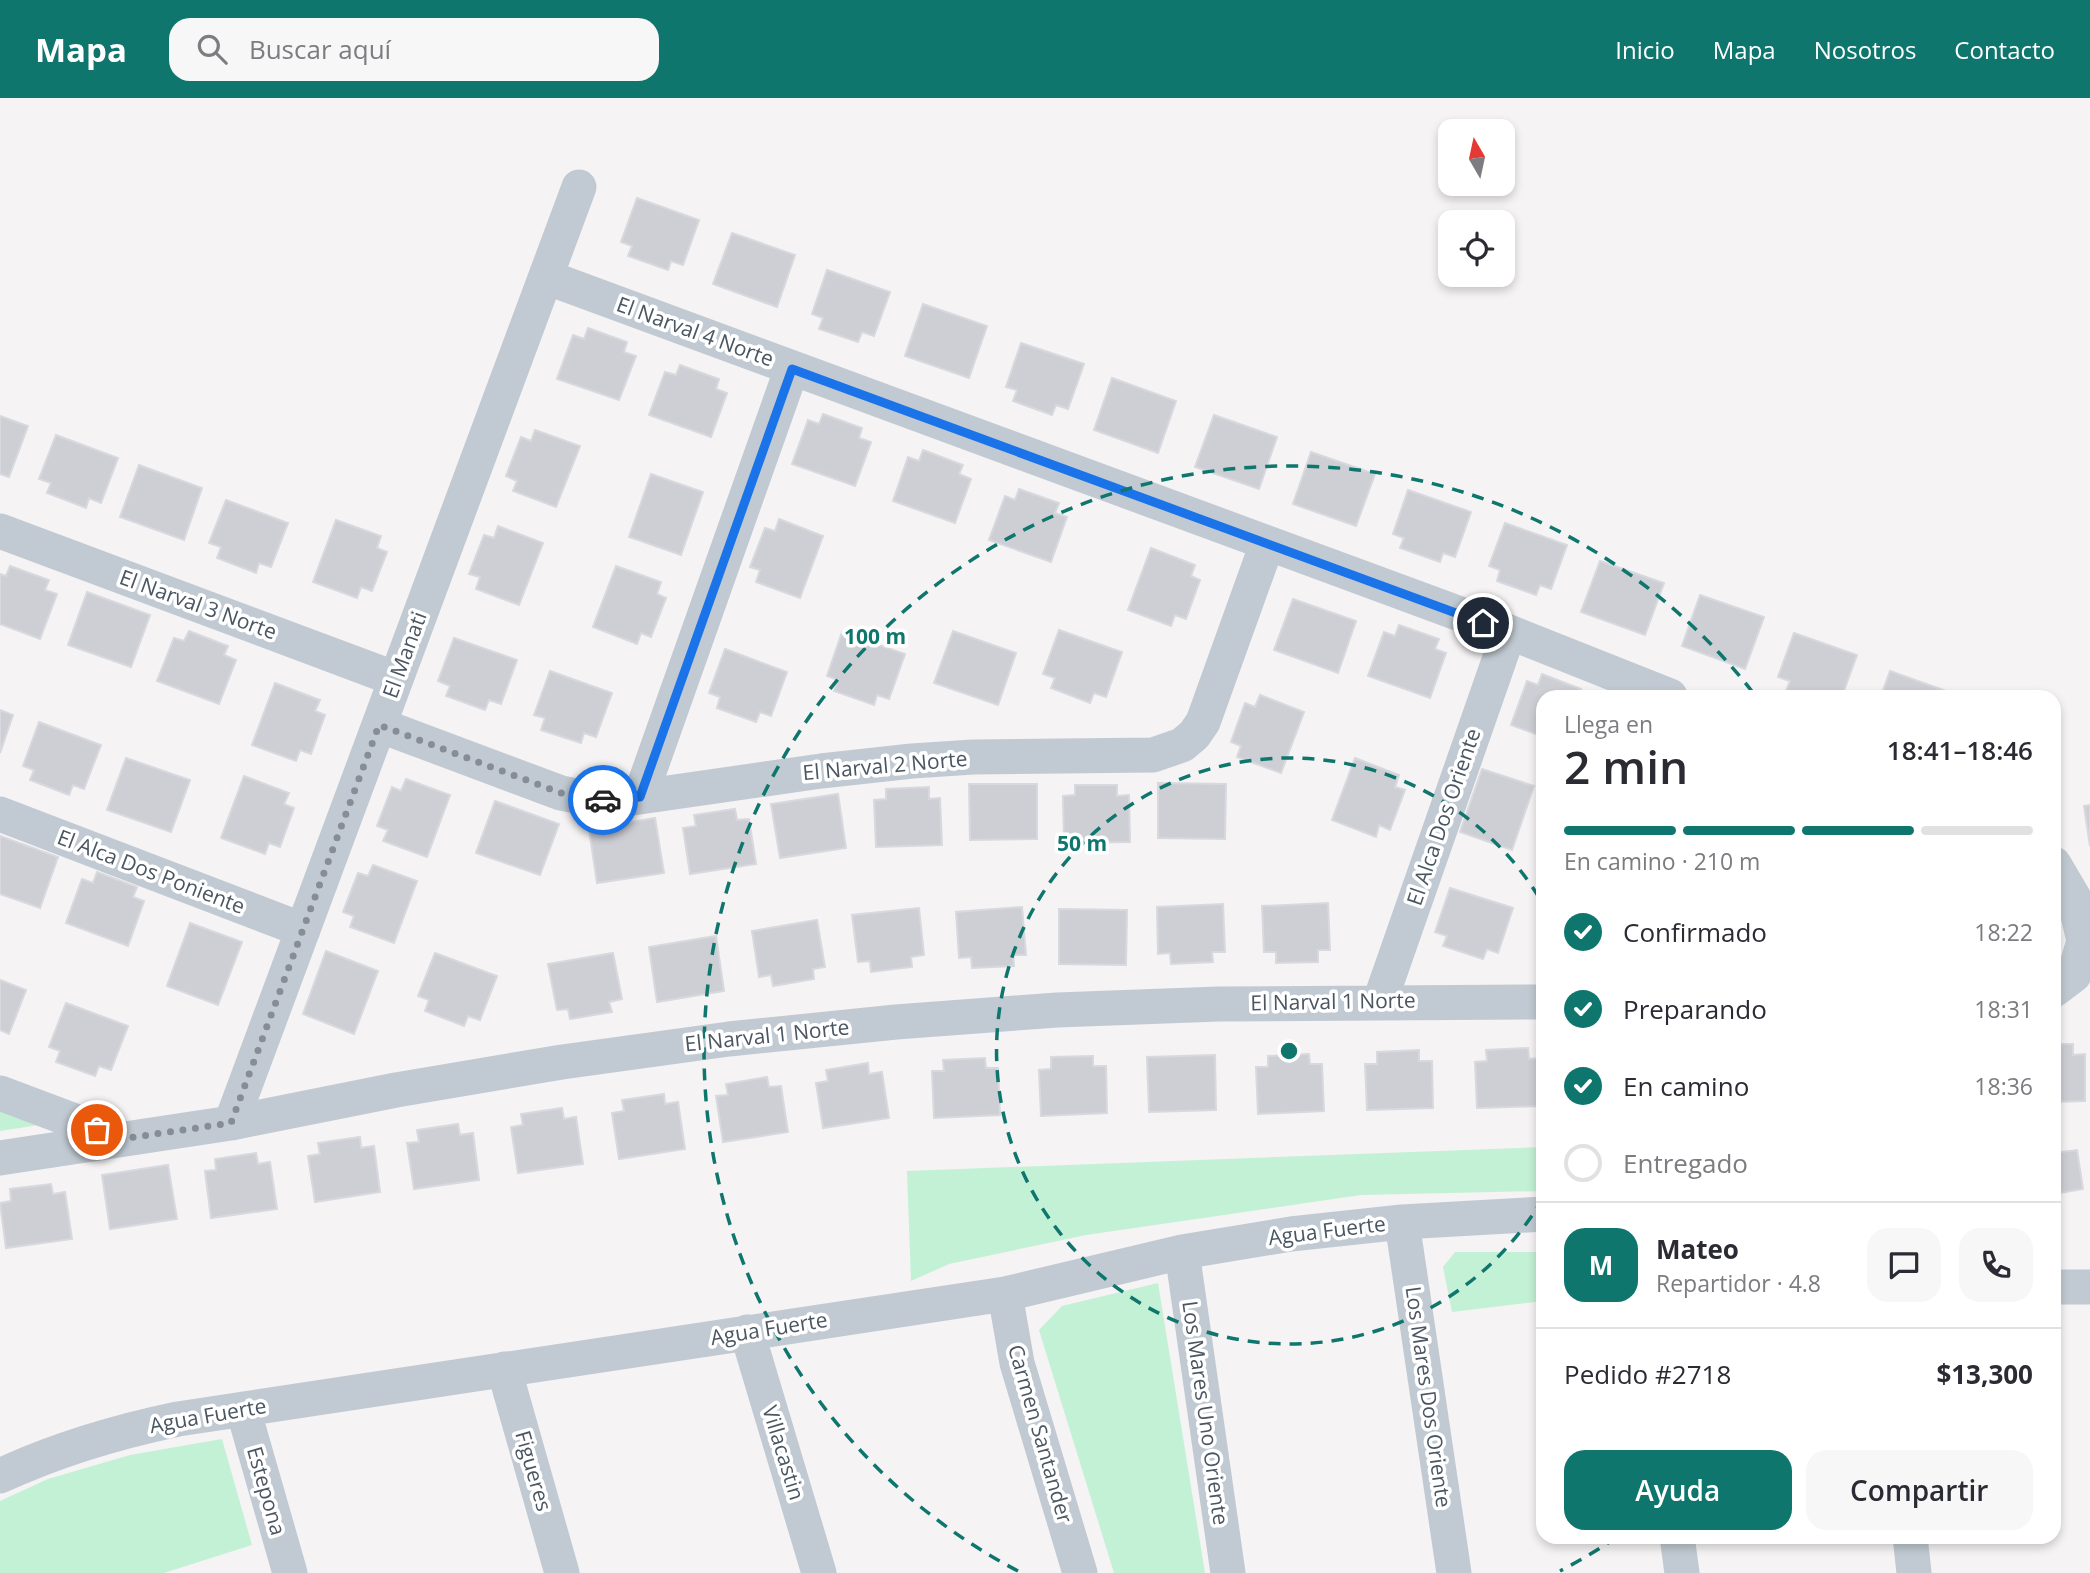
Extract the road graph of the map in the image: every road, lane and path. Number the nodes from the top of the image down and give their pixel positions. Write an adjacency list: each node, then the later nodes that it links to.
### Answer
1 (579, 187): 2 (street, El Manati)
2 (546, 277): 3 (street, El Narval 4 Norte); 7 (street, El Manati)
3 (792, 369): 5 (street, El Narval 4 Norte); 10 (street)
4 (0, 531): 7 (street, El Narval 3 Norte)
5 (1267, 544): 6 (street, El Narval 4 Norte); 10 (street, El Narval 2 Norte)
6 (1509, 632): 8 (street, El Narval 4 Norte); 15 (street, El Alca Dos Oriente)
7 (396, 679): 9 (street, El Manati)
8 (1655, 690)
9 (379, 725): 10 (street, El Narval 2 Norte); 13 (street, El Manati)
10 (640, 797)
11 (0, 814): 13 (street, El Alca Dos Poniente)
12 (2061, 876): 14 (street)
13 (303, 930): 18 (street, El Manati)
14 (2061, 985)
15 (1380, 1001): 16 (street, El Narval 1 Norte); 18 (street, El Narval 1 Norte)
16 (1536, 1002)
17 (0, 1093): 19 (street)
18 (231, 1123): 19 (street, El Narval 1 Norte)
19 (121, 1139): 20 (street, El Narval 1 Norte)
20 (0, 1158)
21 (1536, 1214): 22 (street, Agua Fuerte)
22 (1402, 1222): 23 (street, Agua Fuerte); 38 (street, Los Mares Dos Oriente)
23 (1182, 1252): 26 (street, Agua Fuerte); 37 (street, Los Mares Uno Oriente)
24 (2061, 1287): 25 (street)
25 (2090, 1287)
26 (1005, 1294): 27 (street, Agua Fuerte); 36 (street, Carmen Santander)
27 (747, 1332): 28 (street, Agua Fuerte); 35 (street, Villacastin)
28 (504, 1369): 29 (street, Agua Fuerte); 34 (street, Figueres)
29 (243, 1409): 30 (street, Agua Fuerte); 33 (street, Estepona)
30 (0, 1476)
31 (1678, 1544): 39 (street)
32 (1911, 1544): 40 (street)
33 (290, 1573)
34 (562, 1573)
35 (819, 1573)
36 (1080, 1573)
37 (1228, 1573)
38 (1454, 1573)
39 (1682, 1573)
40 (1914, 1573)

